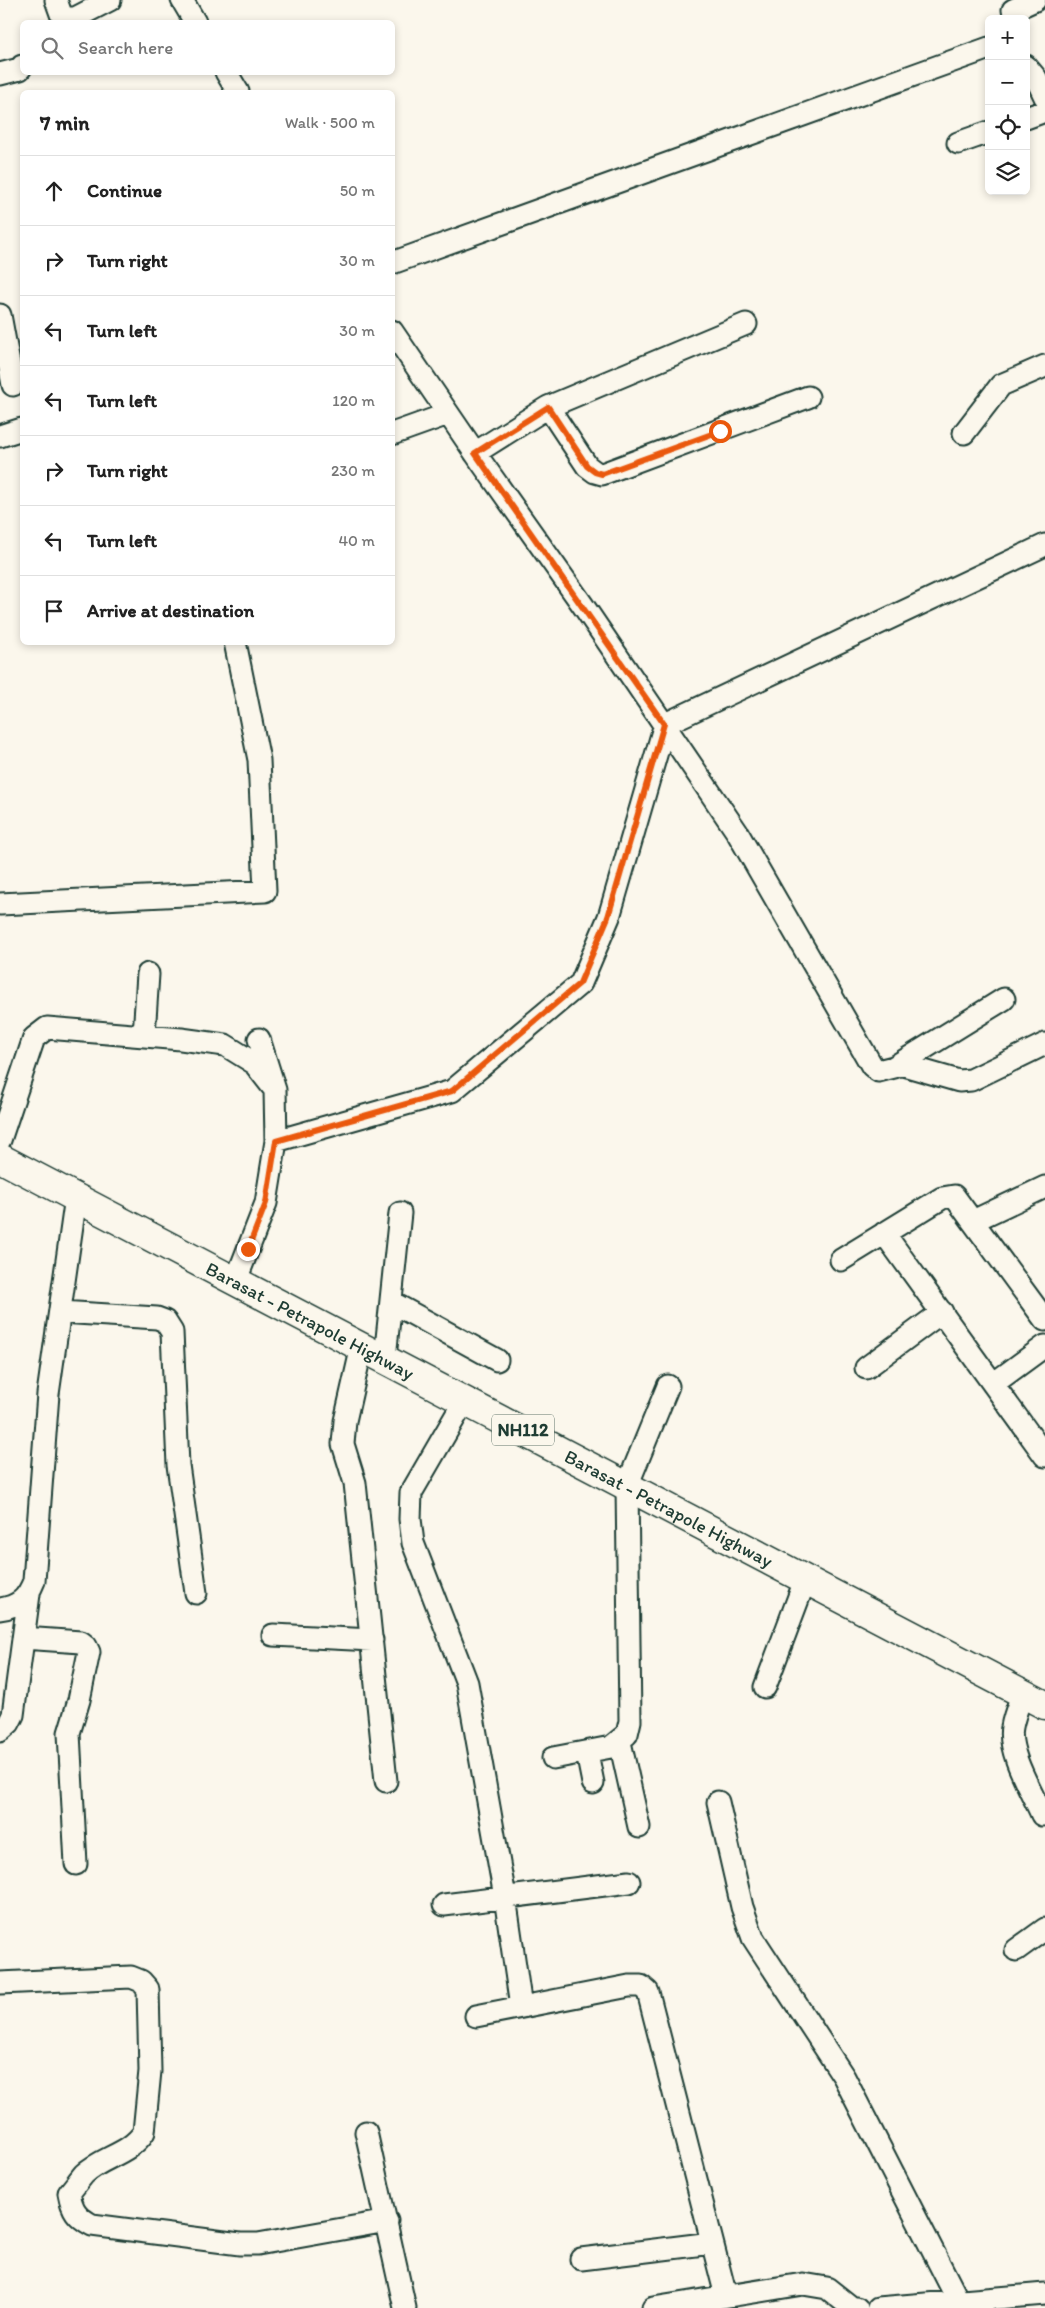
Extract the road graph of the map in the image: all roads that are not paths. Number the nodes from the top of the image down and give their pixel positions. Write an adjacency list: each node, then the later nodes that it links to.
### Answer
1 (56, 0): 6 (street)
2 (110, 0): 6 (street)
3 (182, 0): 7 (street)
4 (1035, 0): 5 (street)
5 (1012, 10)
6 (64, 20)
7 (194, 20)
8 (985, 49): 19 (street)
9 (20, 70): 11 (street)
10 (1030, 71): 14 (street)
11 (0, 74)
12 (228, 75): 13 (street)
13 (237, 90)
14 (1045, 97)
15 (1045, 111): 16 (street)
16 (1030, 117)
17 (985, 133): 18 (street)
18 (958, 143)
19 (395, 262)
20 (0, 315): 24 (street)
21 (746, 324): 26 (street)
22 (395, 335): 27 (street)
23 (1045, 366): 30 (street)
24 (12, 385)
25 (808, 397): 26 (street)
26 (548, 407): 32 (street)
27 (448, 414): 29 (street); 32 (street)
28 (20, 430): 31 (street)
29 (395, 433)
30 (964, 433)
31 (0, 436)
32 (475, 453): 35 (street)
33 (1045, 546): 35 (street)
34 (236, 645): 36 (street)
35 (664, 724): 42 (street); 45 (street)
36 (0, 904)
37 (148, 974): 39 (street)
38 (1004, 999): 42 (street)
39 (144, 1035): 43 (street); 44 (street)
40 (259, 1039): 43 (street)
41 (1045, 1044): 42 (street)
42 (900, 1064)
43 (275, 1090): 45 (street)
44 (0, 1140)
45 (276, 1141): 53 (street)
46 (0, 1158): 48 (highway, Barasat - Petrapole Highway / NH112)
47 (1045, 1187): 50 (street)
48 (76, 1197): 53 (highway, Barasat - Petrapole Highway / NH112); 55 (street)
49 (400, 1213): 54 (street)
50 (973, 1221): 51 (street); 57 (street)
51 (884, 1233): 52 (street); 56 (street)
52 (841, 1260)
53 (236, 1280): 59 (highway, Barasat - Petrapole Highway / NH112)
54 (391, 1302): 59 (street); 60 (street)
55 (60, 1312): 68 (street); 69 (street)
56 (942, 1312): 61 (street); 62 (street)
57 (1045, 1320)
58 (1045, 1346): 62 (street)
59 (373, 1352): 64 (highway, Barasat - Petrapole Highway / NH112); 73 (street)
60 (497, 1360)
61 (866, 1368)
62 (993, 1384): 65 (street)
63 (668, 1386): 66 (street)
64 (465, 1400): 66 (highway, Barasat - Petrapole Highway / NH112); 88 (street)
65 (1045, 1456)
66 (627, 1486): 67 (highway, Barasat - Petrapole Highway / NH112); 78 (street)
67 (806, 1578): 75 (street); 76 (highway, Barasat - Petrapole Highway / NH112)
68 (196, 1593)
69 (29, 1594): 70 (street); 72 (street)
70 (0, 1609)
71 (273, 1636): 73 (street)
72 (23, 1638): 74 (street); 86 (street)
73 (372, 1640): 81 (street)
74 (9, 1678): 77 (street)
75 (765, 1687)
76 (1034, 1699): 84 (street)
77 (0, 1731)
78 (620, 1742): 79 (street); 85 (street)
79 (587, 1753): 80 (street); 82 (street)
80 (553, 1758)
81 (386, 1781)
82 (593, 1783)
83 (718, 1802): 101 (street)
84 (1042, 1815)
85 (638, 1827)
86 (76, 1864)
87 (629, 1882): 88 (street)
88 (505, 1897): 89 (street); 93 (street)
89 (444, 1905)
90 (1045, 1929): 91 (street)
91 (1016, 1950)
92 (0, 1983): 96 (street)
93 (521, 2007): 94 (street); 97 (street)
94 (476, 2016)
95 (366, 2132): 96 (street)
96 (387, 2221): 103 (street)
97 (712, 2243): 98 (street); 100 (street)
98 (581, 2259)
99 (1045, 2294): 101 (street)
100 (726, 2296): 104 (street); 105 (street)
101 (961, 2304): 102 (street)
102 (917, 2306): 106 (street)
103 (405, 2308)
104 (653, 2308)
105 (857, 2308)
106 (878, 2308)

